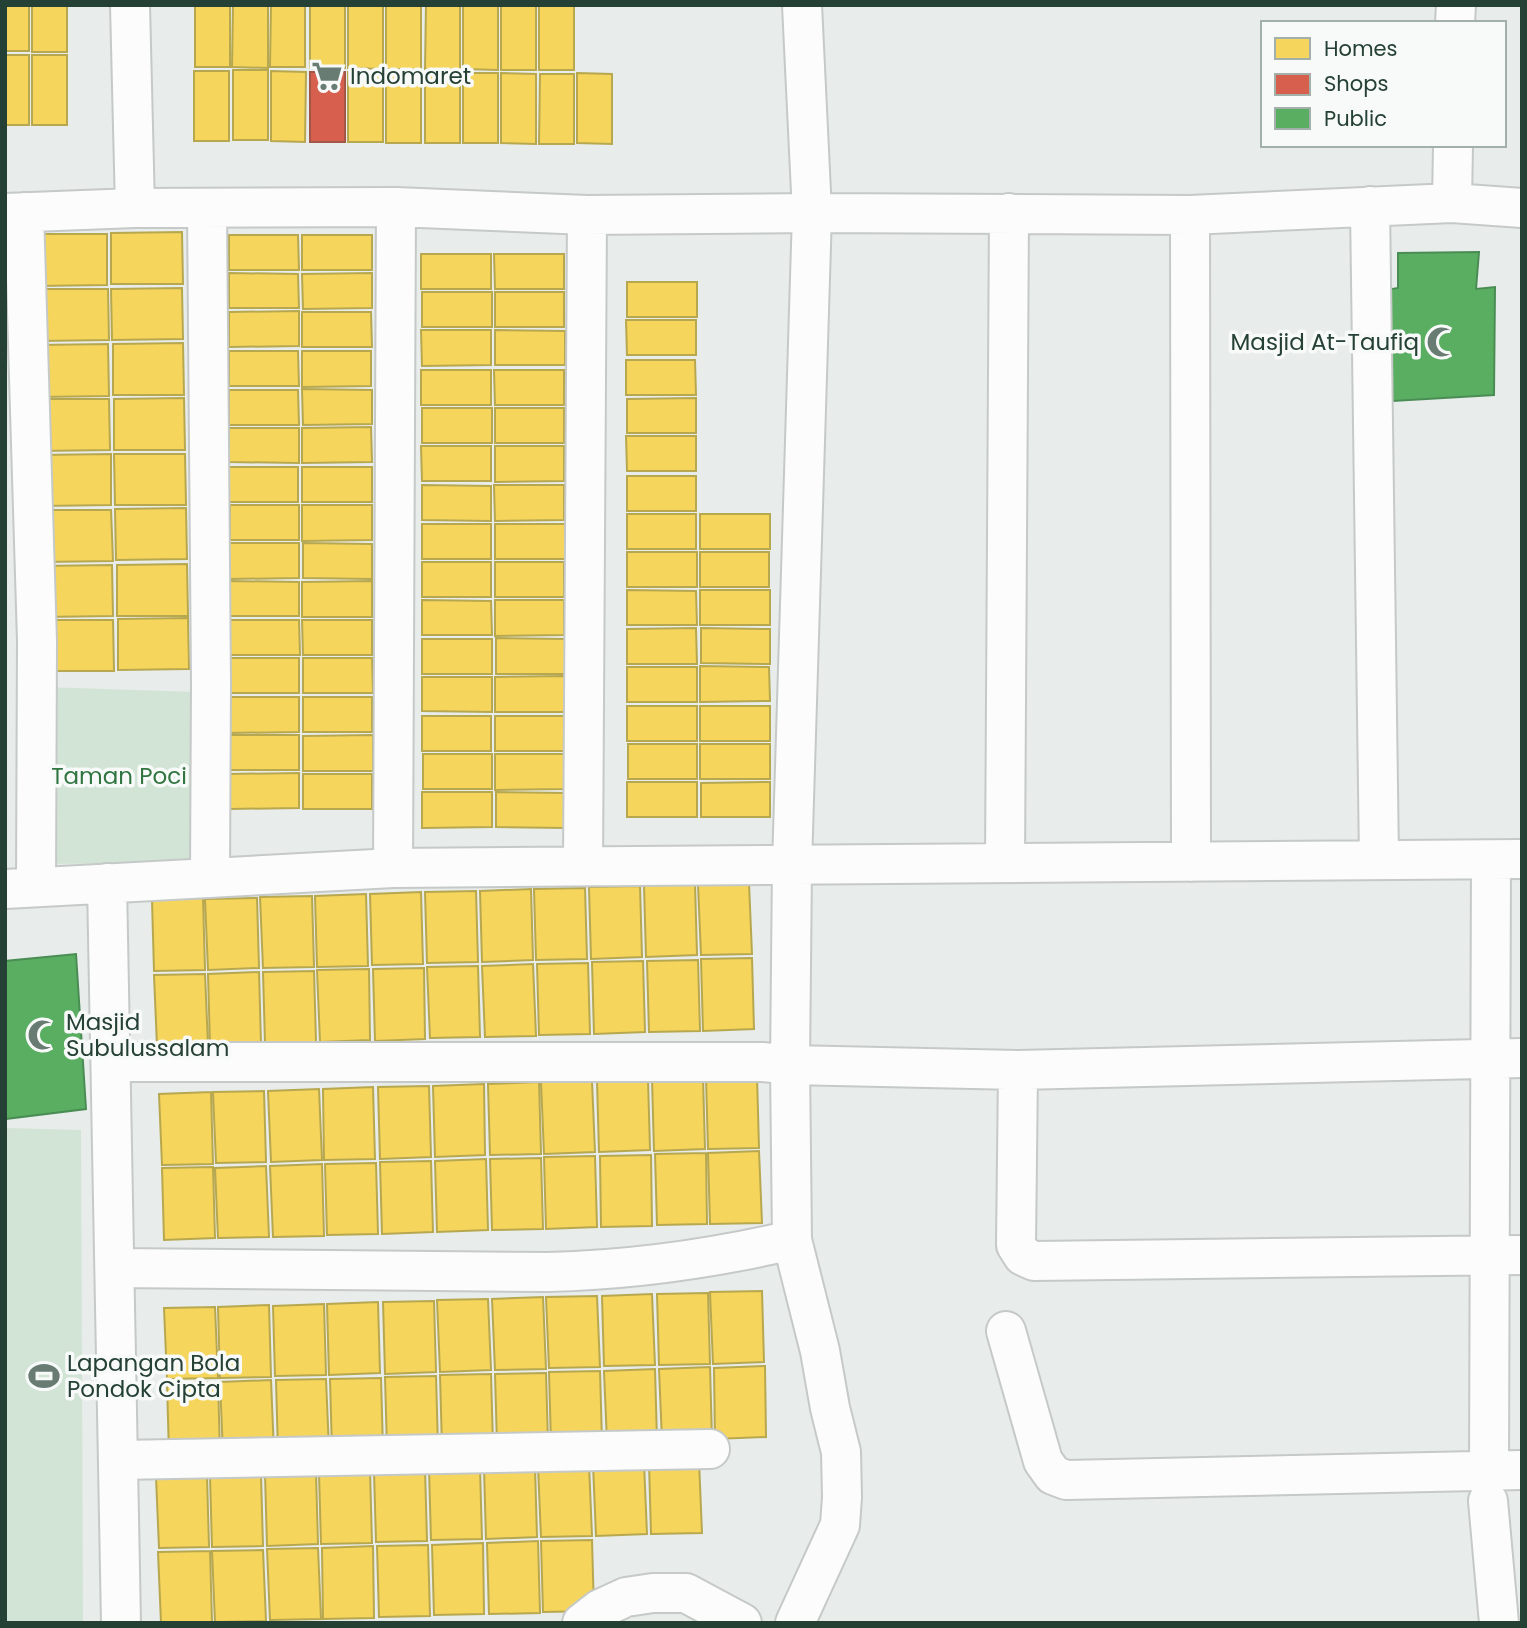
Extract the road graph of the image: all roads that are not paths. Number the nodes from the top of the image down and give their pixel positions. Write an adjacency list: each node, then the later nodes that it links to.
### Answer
1 (130, 5): 7 (street)
2 (802, 5): 11 (street)
3 (1453, 147): 4 (street)
4 (1452, 203): 5 (street); 8 (street)
5 (1370, 206): 14 (street); 15 (street)
6 (396, 207): 9 (street); 13 (street); 21 (street)
7 (135, 208): 9 (street); 10 (street)
8 (1522, 208)
9 (207, 209): 22 (street)
10 (15, 213): 24 (street)
11 (812, 213): 12 (street); 13 (street); 19 (street)
12 (1009, 213): 14 (street); 18 (street)
13 (587, 215): 20 (street)
14 (1190, 215): 17 (street)
15 (1379, 860): 16 (street); 17 (street)
16 (1507, 860): 25 (street)
17 (1191, 862): 18 (street)
18 (1005, 863): 19 (street)
19 (792, 865): 20 (street); 27 (street)
20 (583, 866): 21 (street)
21 (393, 868): 22 (street)
22 (210, 877): 23 (street)
23 (107, 883): 24 (street); 26 (street)
24 (20, 888)
25 (1507, 1058): 28 (street); 30 (street)
26 (111, 1062): 27 (street); 31 (street)
27 (790, 1065): 28 (street); 29 (street)
28 (1018, 1070): 30 (street)
29 (792, 1240): 31 (street); 39 (street)
30 (1506, 1255): 35 (street)
31 (116, 1268): 34 (street)
32 (1006, 1331): 35 (street)
33 (710, 1450): 34 (street)
34 (120, 1460): 36 (street)
35 (1499, 1481): 40 (street)
36 (121, 1623)
37 (582, 1623): 38 (street)
38 (742, 1623)
39 (795, 1623)
40 (1499, 1623)

